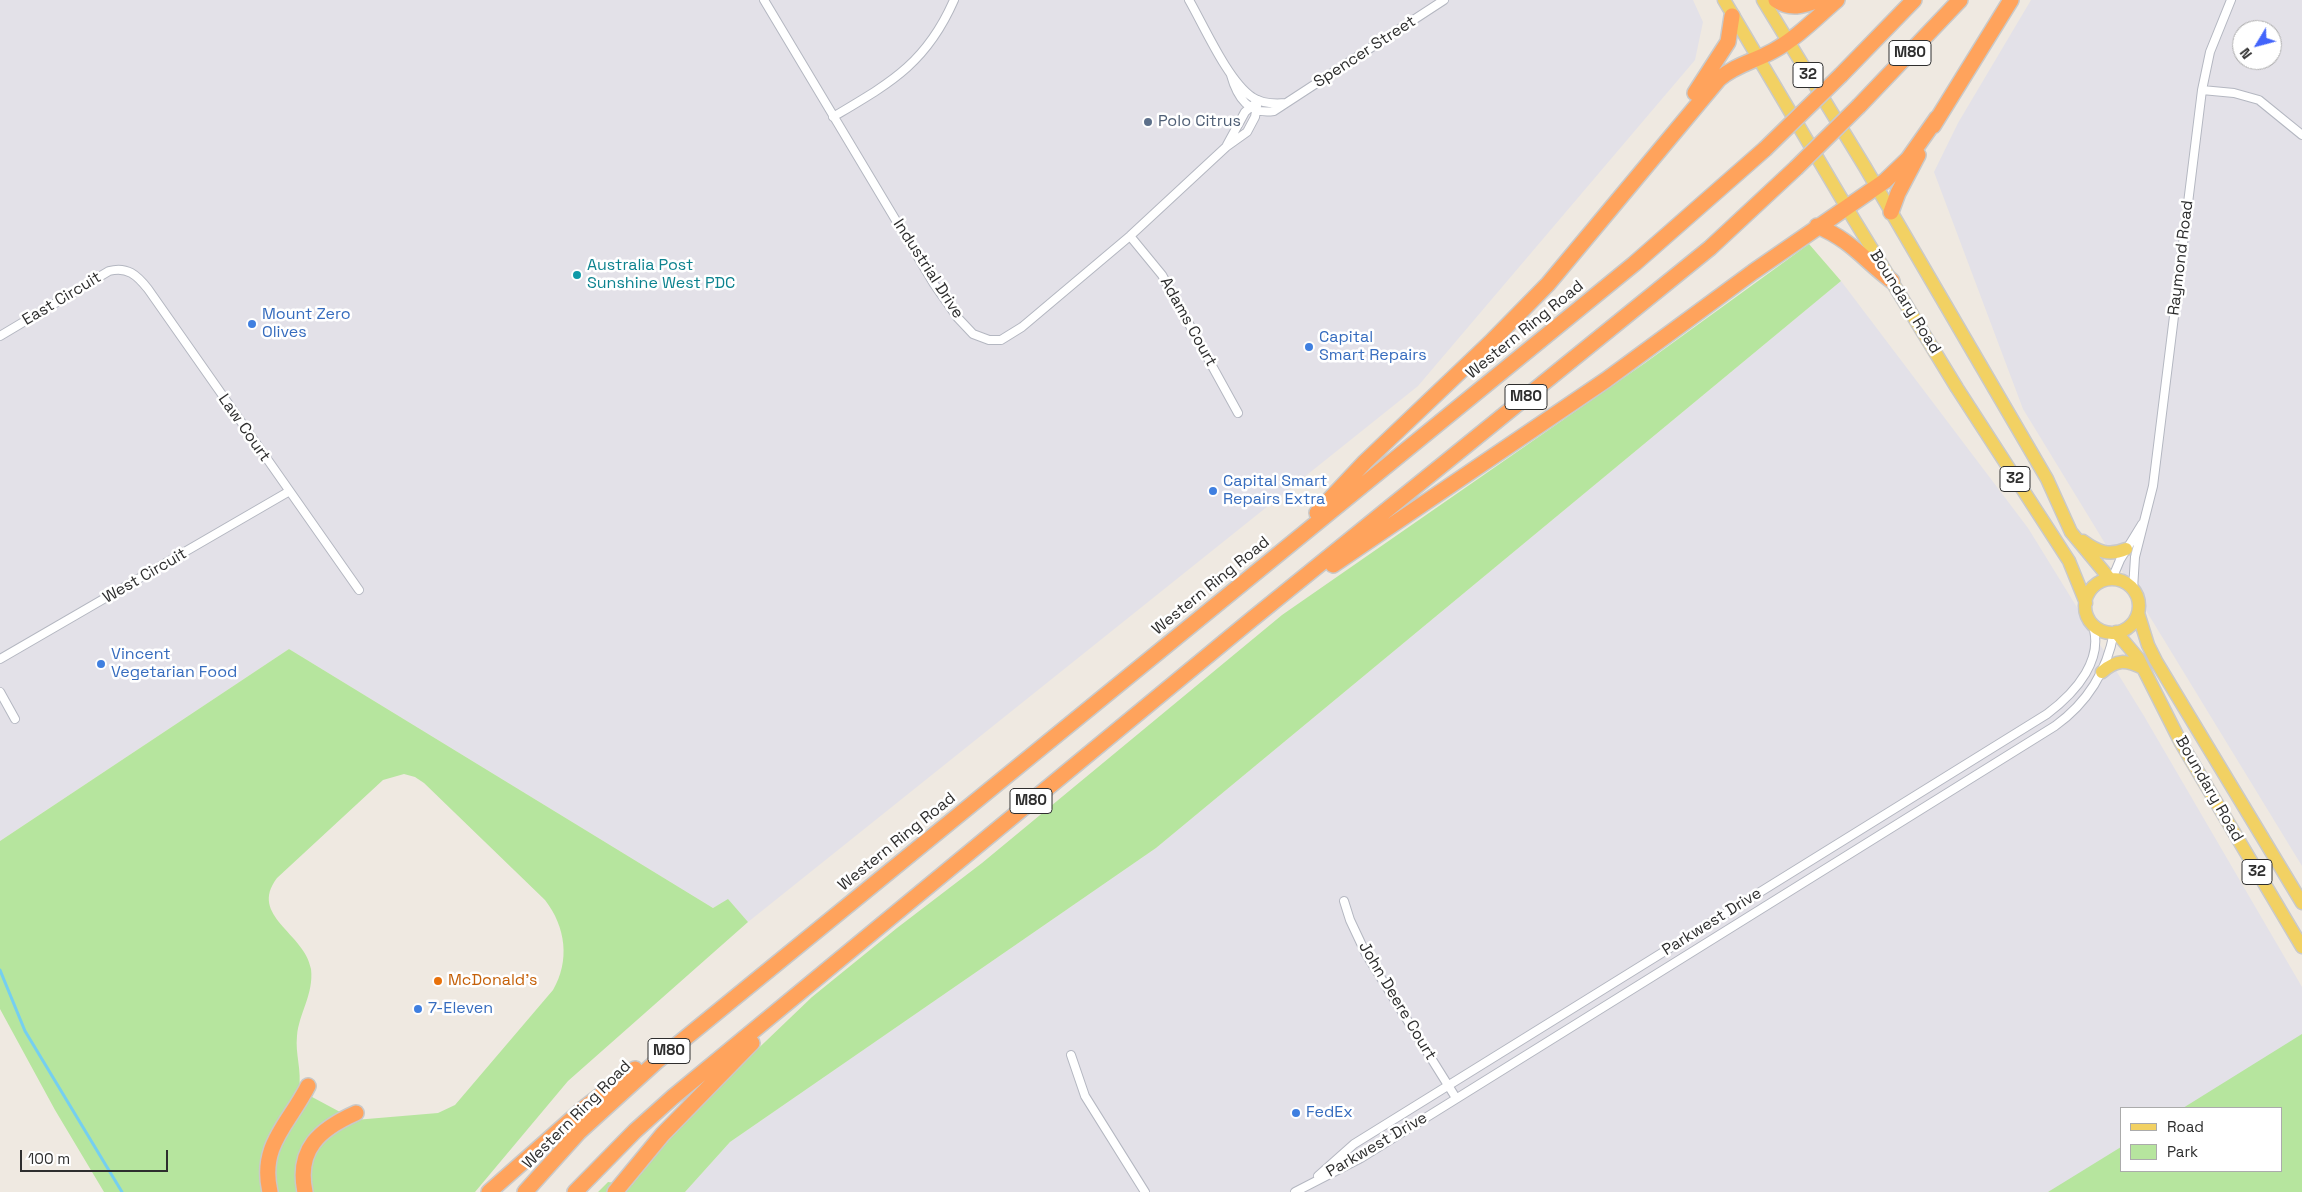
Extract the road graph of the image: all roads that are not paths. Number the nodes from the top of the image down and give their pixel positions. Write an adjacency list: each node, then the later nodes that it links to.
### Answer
1 (764, 0): 22 (street, Industrial Drive)
2 (954, 0): 22 (street)
3 (1189, 0): 17 (street)
4 (1444, 0): 20 (street, Spencer Street)
5 (1724, 0): 14 (main road, Boundary Road / 32)
6 (1763, 0): 15 (main road, Boundary Road / 32)
7 (1776, 0): 8 (highway)
8 (1818, 0)
9 (1837, 0): 15 (highway)
10 (1914, 0): 40 (highway, Western Ring Road / M80, bridge)
11 (1960, 0): 46 (highway, M80, bridge)
12 (2011, 0): 23 (highway)
13 (2231, 0): 18 (street, Raymond Road)
14 (1732, 16): 16 (main road, Boundary Road / 32); 26 (highway)
15 (1788, 42): 16 (highway); 27 (main road, Boundary Road / 32)
16 (1758, 58): 26 (highway); 28 (main road, Boundary Road / 32)
17 (1231, 75): 19 (street); 21 (street)
18 (2202, 90): 24 (street); 37 (street, Raymond Road)
19 (1258, 100): 20 (street); 21 (street, Industrial Drive)
20 (1286, 103): 21 (street, Spencer Street)
21 (1253, 108): 25 (street, Industrial Drive); 25 (street, Industrial Drive)
22 (834, 117): 31 (street, Industrial Drive)
23 (1937, 118): 27 (highway); 29 (highway)
24 (2302, 136)
25 (1226, 147): 31 (street, Industrial Drive)
26 (1630, 184): 40 (highway)
27 (1876, 187): 28 (highway); 29 (main road, Boundary Road / 32)
28 (1846, 206): 30 (highway); 33 (main road, Boundary Road / 32)
29 (1891, 212): 38 (main road, Boundary Road / 32)
30 (1817, 226): 33 (highway); 46 (highway)
31 (1130, 236): 35 (street, Adams Court)
32 (126, 270): 34 (street, East Circuit); 36 (street, Law Court)
33 (1892, 281): 44 (main road, Boundary Road / 32)
34 (0, 336)
35 (1238, 413)
36 (288, 492): 43 (street, Law Court); 49 (street, West Circuit)
37 (2145, 520): 39 (street, Raymond Road); 42 (street, Raymond Road)
38 (2071, 532): 39 (main road); 41 (main road, Boundary Road / 32)
39 (2126, 549): 41 (street, Raymond Road)
40 (1280, 553): 58 (highway, Western Ring Road / M80)
41 (2111, 579): 42 (main road, 32); 44 (main road)
42 (2133, 589): 45 (main road, 32)
43 (359, 590)
44 (2086, 603): 47 (main road, 32)
45 (2138, 613): 48 (main road); 57 (main road, Boundary Road / 32)
46 (1251, 620): 60 (highway, M80)
47 (2091, 622): 48 (main road); 54 (street, Parkwest Drive)
48 (2115, 632): 50 (main road, Boundary Road / 32); 51 (street, Parkwest Drive)
49 (0, 659)
50 (2143, 668): 51 (main road); 59 (main road, Boundary Road / 32)
51 (2102, 672): 55 (street, Parkwest Drive)
52 (0, 692): 53 (street)
53 (15, 719)
54 (1926, 790): 55 (street); 62 (street, Parkwest Drive)
55 (1933, 802): 64 (street, Parkwest Drive)
56 (1344, 901): 62 (street, John Deere Court)
57 (2302, 902)
58 (825, 923): 69 (highway); 70 (highway, Western Ring Road / M80)
59 (2302, 947)
60 (811, 983): 71 (highway, M80); 72 (highway)
61 (1071, 1055): 73 (street)
62 (1448, 1085): 64 (street, John Deere Court); 66 (street, Parkwest Drive)
63 (308, 1086): 67 (highway)
64 (1456, 1098): 66 (street, Parkwest Drive)
65 (356, 1113): 68 (highway)
66 (1311, 1182): 74 (street)
67 (270, 1192)
68 (305, 1192)
69 (490, 1192)
70 (525, 1192)
71 (575, 1192)
72 (615, 1192)
73 (1144, 1192)
74 (1295, 1192)

